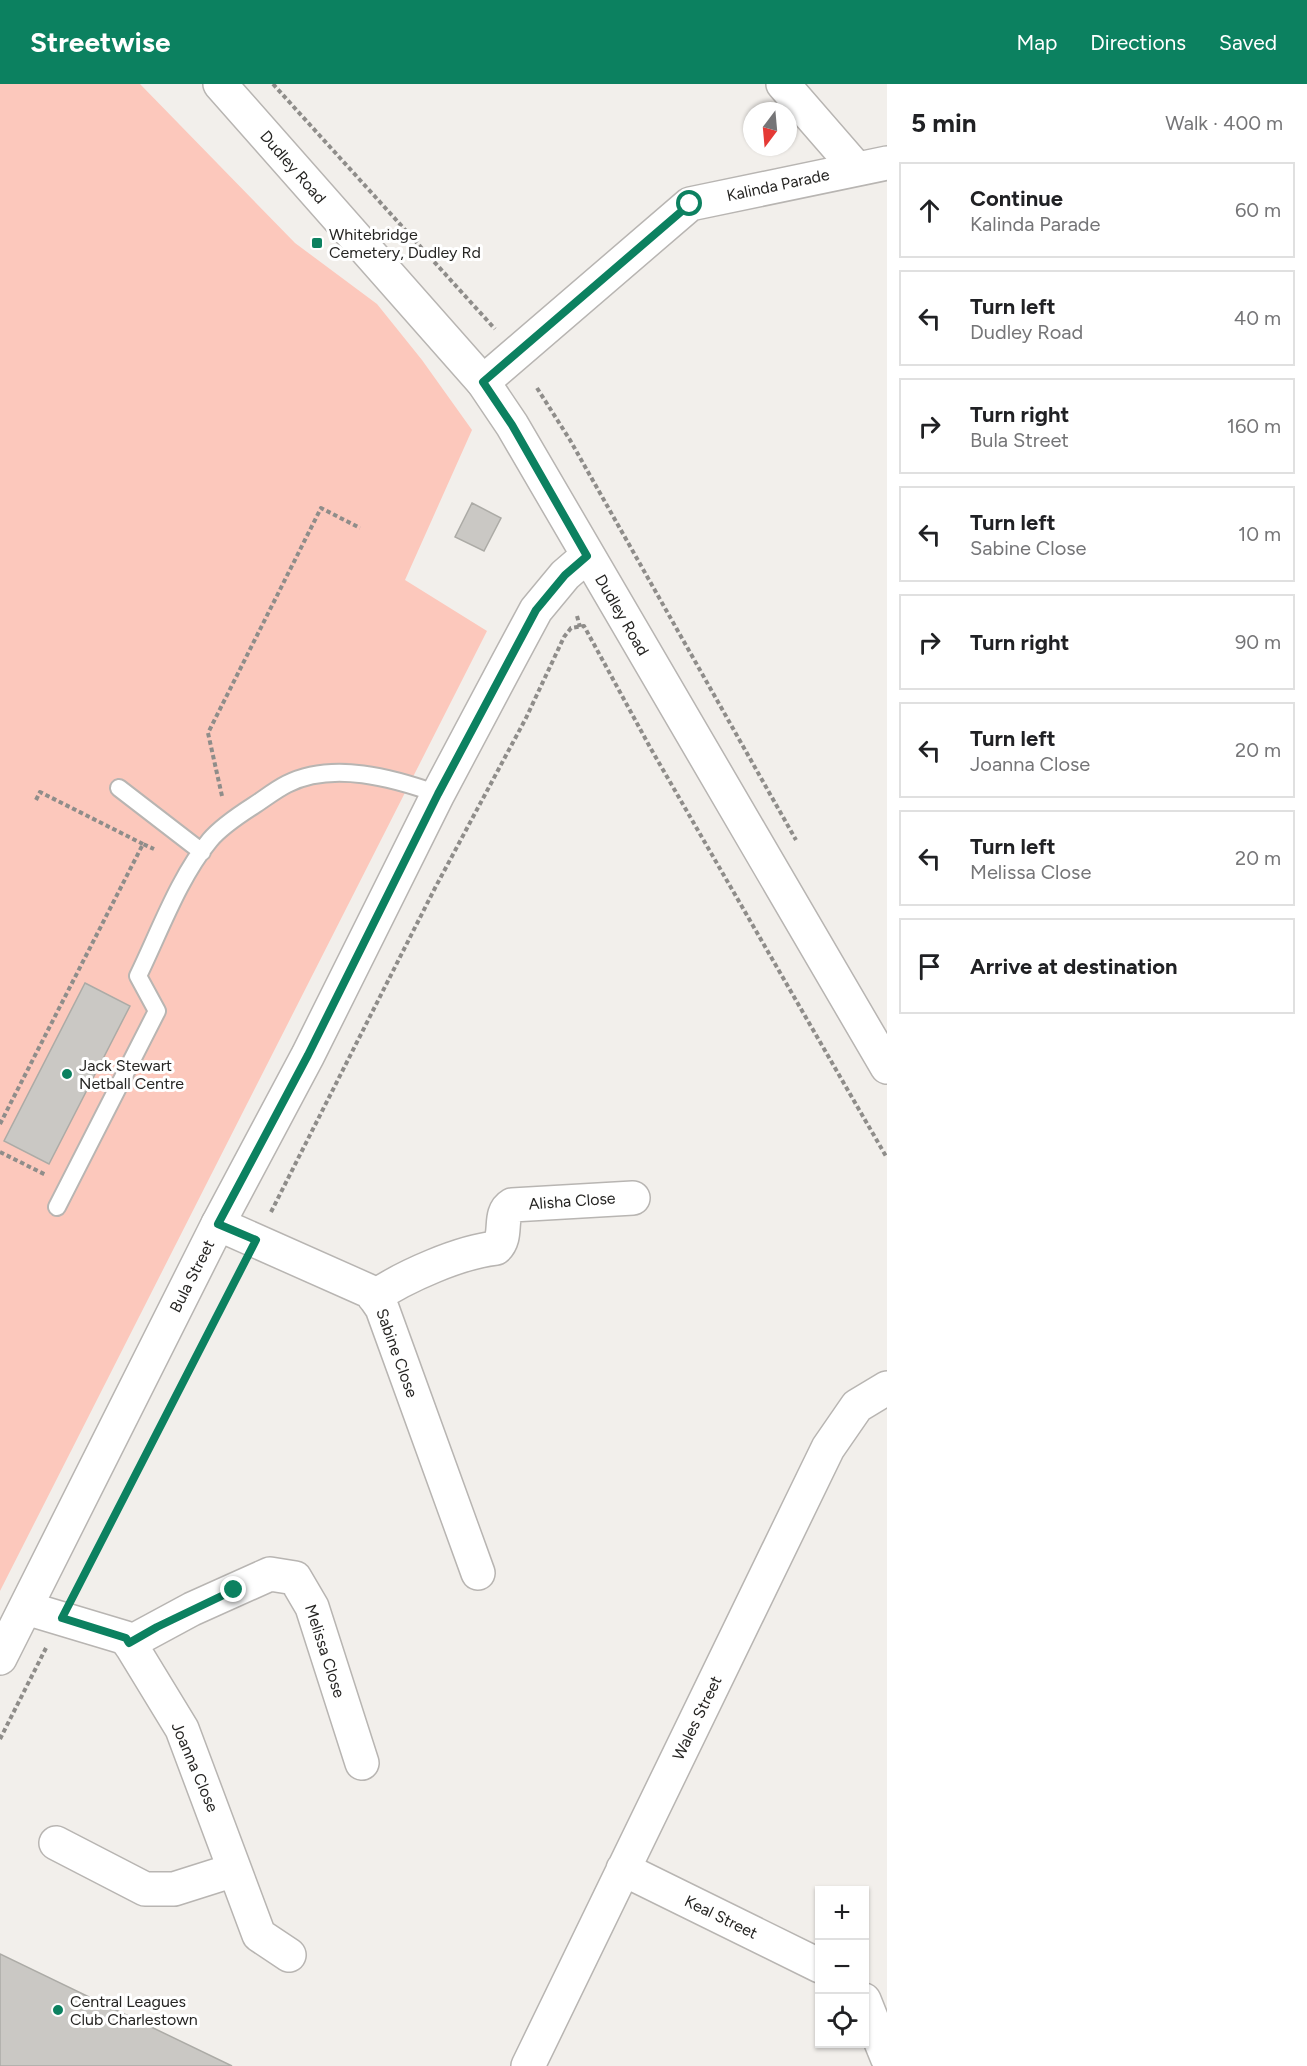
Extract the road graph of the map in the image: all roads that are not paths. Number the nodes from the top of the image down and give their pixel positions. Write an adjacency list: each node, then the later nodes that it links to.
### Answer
1 (220, 84): 4 (street, Dudley Road)
2 (783, 84): 3 (street)
3 (871, 166): 4 (street, Kalinda Parade)
4 (483, 382): 5 (street, Dudley Road)
5 (587, 556): 7 (street, Bula Street); 9 (street, Dudley Road)
6 (119, 788): 8 (lane)
7 (438, 794): 8 (lane); 12 (street, Bula Street)
8 (202, 852): 11 (lane)
9 (887, 1067)
10 (633, 1198): 13 (street, Alisha Close)
11 (57, 1207)
12 (218, 1224): 13 (street, Sabine Close); 16 (street, Bula Street)
13 (374, 1297): 15 (street, Sabine Close)
14 (887, 1388): 21 (street, Wales Street)
15 (478, 1573)
16 (26, 1608): 17 (street); 18 (street, Bula Street)
17 (129, 1643): 19 (street, Melissa Close); 22 (street, Joanna Close)
18 (0, 1658)
19 (362, 1763)
20 (56, 1843): 22 (street)
21 (623, 1869): 24 (street, Keal Street); 27 (street, Wales Street)
22 (234, 1870): 23 (street, Joanna Close)
23 (289, 1955)
24 (815, 1964)
25 (869, 2012): 26 (street)
26 (887, 2057)
27 (528, 2066)

